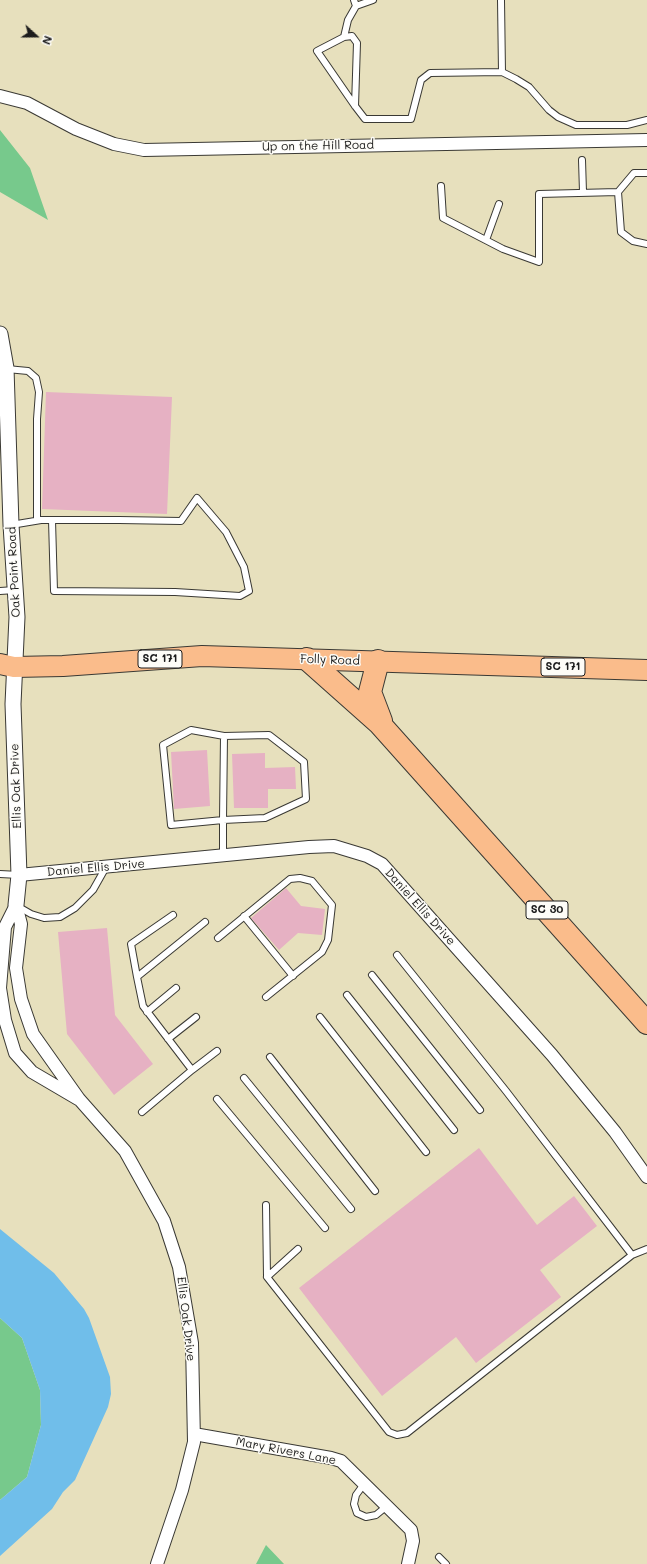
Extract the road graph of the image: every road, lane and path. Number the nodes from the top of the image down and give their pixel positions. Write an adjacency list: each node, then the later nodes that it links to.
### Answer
1 (373, 0): 3 (lane)
2 (501, 0): 5 (lane)
3 (355, 3): 4 (lane)
4 (344, 37): 7 (lane); 7 (lane)
5 (502, 72): 7 (lane); 8 (lane)
6 (0, 96): 9 (street, Up on the Hill Road)
7 (356, 106)
8 (647, 120)
9 (647, 140)
10 (582, 160): 13 (lane)
11 (647, 173): 14 (lane)
12 (441, 186): 16 (lane)
13 (583, 192): 14 (lane); 16 (lane)
14 (618, 192): 17 (lane)
15 (499, 204): 16 (lane)
16 (486, 240)
17 (647, 244)
18 (0, 333): 19 (street, Oak Point Road)
19 (6, 368): 20 (lane); 22 (street, Oak Point Road)
20 (37, 520): 21 (lane); 22 (lane)
21 (52, 520): 21 (lane)
22 (11, 525): 23 (street, Oak Point Road)
23 (16, 590): 24 (lane); 27 (street, Oak Point Road)
24 (0, 591)
25 (307, 659): 26 (main road, Folly Road / SC 171); 27 (main road, Folly Road / SC 171); 29 (highway, SC 30)
26 (378, 661): 28 (main road, Folly Road / SC 171); 29 (highway)
27 (5, 669): 35 (street, Ellis Oak Drive)
28 (647, 670)
29 (384, 728): 51 (highway, SC 30)
30 (224, 736): 31 (lane); 31 (lane); 31 (lane)
31 (223, 820): 32 (lane)
32 (223, 855): 33 (street, Daniel Ellis Drive); 63 (street, Daniel Ellis Drive)
33 (106, 867): 35 (street, Daniel Ellis Drive); 36 (lane)
34 (0, 874): 35 (lane)
35 (19, 875): 36 (street, Ellis Oak Drive)
36 (16, 905): 57 (street, Ellis Oak Drive); 57 (street, Ellis Oak Drive)
37 (173, 915): 44 (lane)
38 (244, 916): 40 (lane); 43 (lane); 43 (lane)
39 (205, 922): 44 (lane)
40 (218, 938)
41 (397, 955): 70 (lane)
42 (372, 975): 59 (lane)
43 (293, 976): 47 (lane)
44 (137, 977): 48 (lane)
45 (176, 988): 48 (lane)
46 (347, 995): 61 (lane)
47 (266, 997)
48 (147, 1012): 52 (lane)
49 (196, 1017): 52 (lane)
50 (320, 1017): 62 (lane)
51 (647, 1023)
52 (168, 1039): 55 (lane)
53 (217, 1051): 55 (lane)
54 (270, 1056): 64 (lane)
55 (192, 1070): 60 (lane)
56 (244, 1078): 66 (lane)
57 (79, 1099): 72 (street, Ellis Oak Drive)
58 (217, 1099): 67 (lane)
59 (480, 1110)
60 (142, 1112)
61 (454, 1130)
62 (426, 1152)
63 (647, 1177)
64 (375, 1191)
65 (266, 1206): 71 (lane)
66 (351, 1209)
67 (325, 1228)
68 (298, 1249): 71 (lane)
69 (647, 1249): 70 (lane)
70 (632, 1255): 71 (lane)
71 (266, 1277)
72 (194, 1434): 73 (street, Mary Rivers Lane); 76 (street, Ellis Oak Drive)
73 (364, 1484): 74 (street, Mary Rivers Lane); 74 (lane)
74 (387, 1506): 77 (street, Mary Rivers Lane)
75 (439, 1557): 78 (lane)
76 (157, 1564)
77 (408, 1564)
78 (446, 1564)

